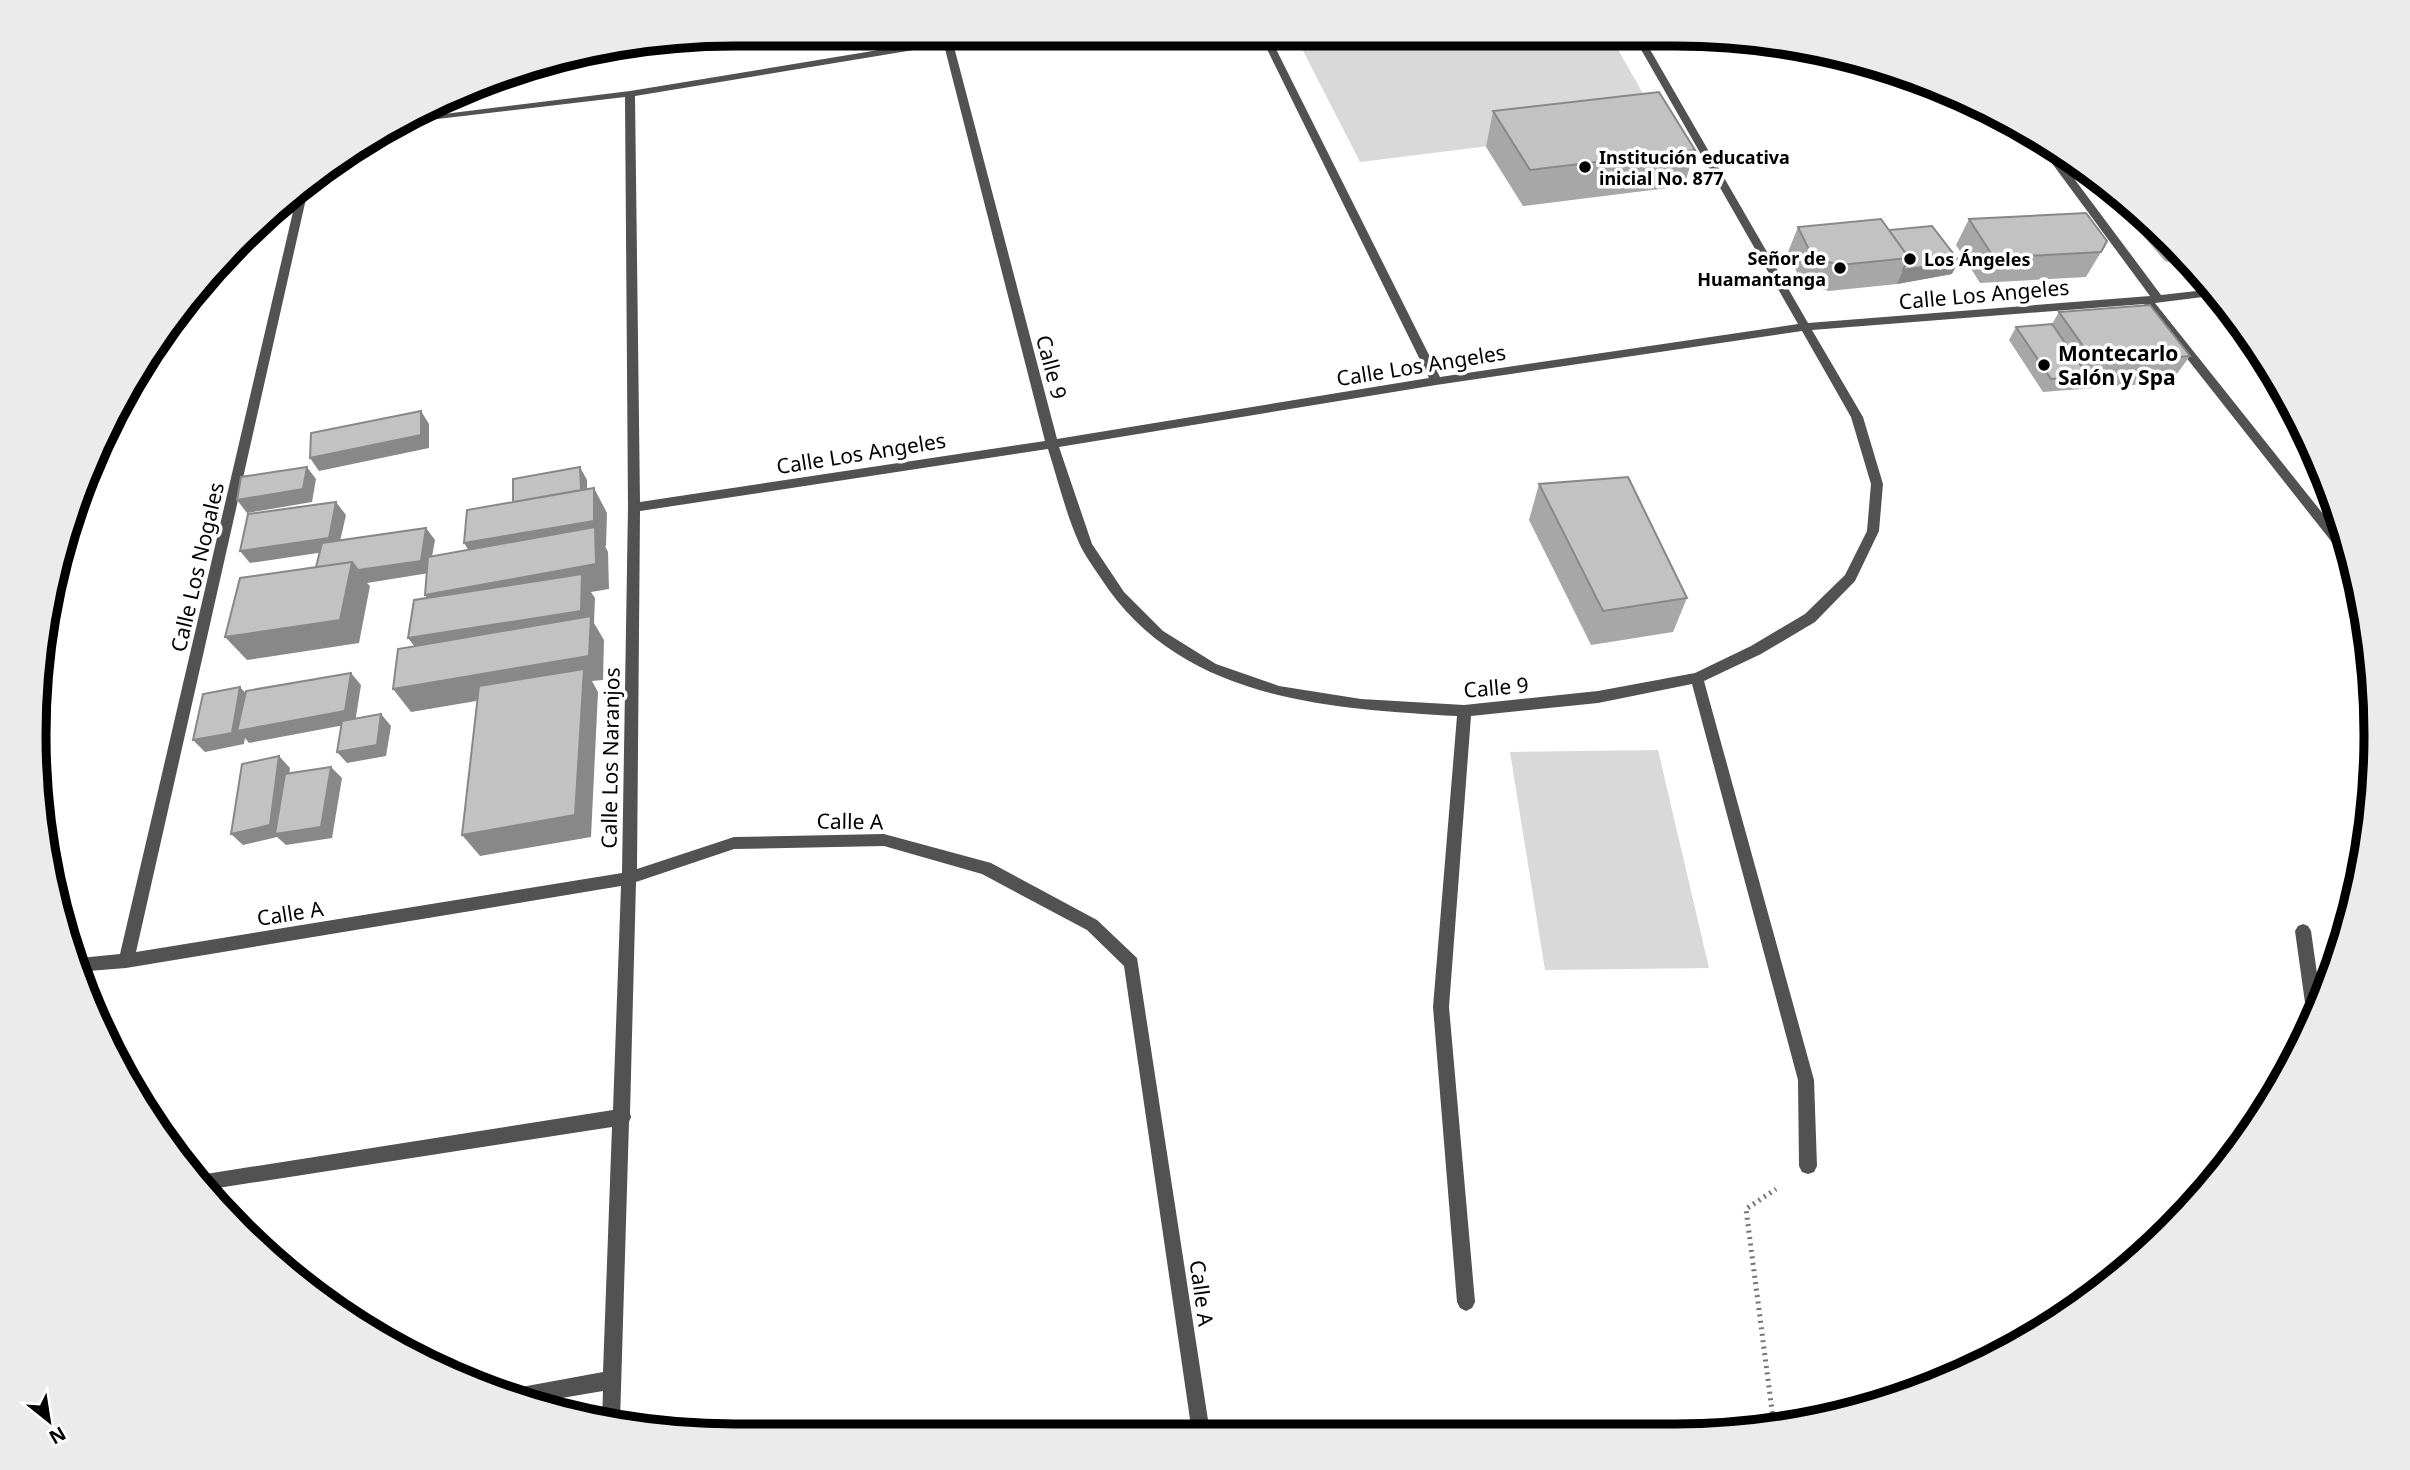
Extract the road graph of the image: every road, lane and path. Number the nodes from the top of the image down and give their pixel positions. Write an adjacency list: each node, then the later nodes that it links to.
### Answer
1 (924, 46): 5 (street)
2 (949, 46): 13 (street, Calle 9)
3 (1269, 46): 12 (street)
4 (1643, 46): 11 (street, Calle 9)
5 (630, 94): 6 (street); 14 (street, Calle Los Naranjos)
6 (429, 117)
7 (2053, 159): 10 (street)
8 (301, 200): 20 (street, Calle Los Nogales)
9 (2204, 294): 10 (street, Calle Los Angeles)
10 (2152, 300): 11 (street, Calle Los Angeles); 15 (street)
11 (1805, 327): 12 (street, Calle Los Angeles); 16 (street, Calle 9)
12 (1436, 381): 13 (street, Calle Los Angeles)
13 (1052, 444): 14 (street, Calle Los Angeles); 17 (street, Calle 9)
14 (634, 507): 18 (street, Calle Los Naranjos)
15 (2335, 536)
16 (1698, 678): 17 (street, Calle 9); 24 (street)
17 (1464, 711): 26 (street)
18 (629, 878): 20 (street, Calle A); 23 (street, Calle Los Naranjos); 31 (street, Calle A)
19 (2303, 931): 22 (street)
20 (126, 961): 21 (street, Calle A)
21 (85, 964)
22 (2312, 998)
23 (623, 1117): 25 (street); 27 (street, Calle Los Naranjos)
24 (1808, 1166): 30 (path)
25 (209, 1180)
26 (1466, 1302)
27 (613, 1380): 28 (street); 29 (street, Calle Los Naranjos)
28 (533, 1394)
29 (611, 1413)
30 (1773, 1418)
31 (1201, 1424)

